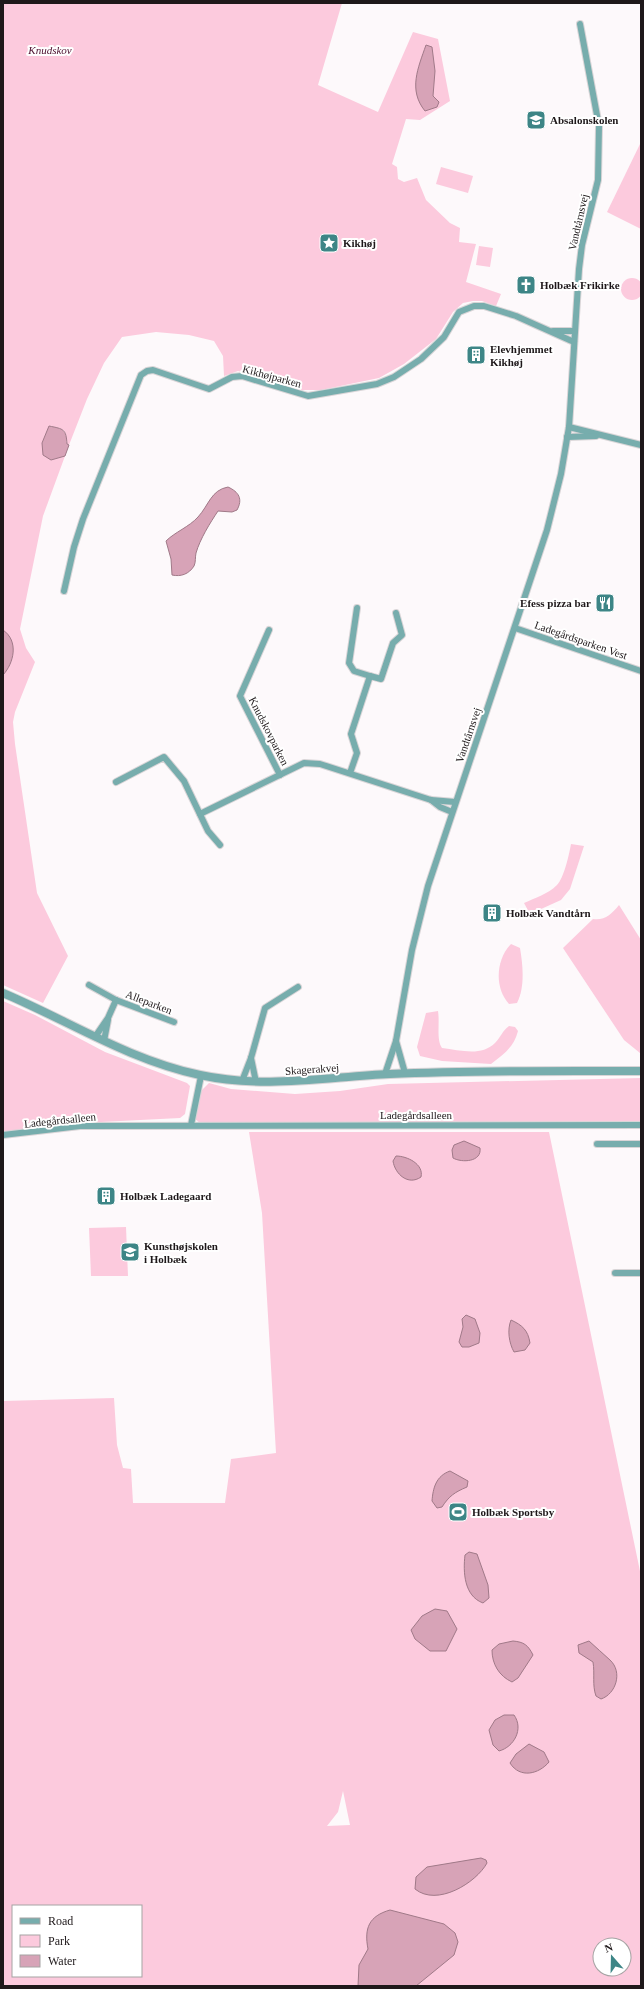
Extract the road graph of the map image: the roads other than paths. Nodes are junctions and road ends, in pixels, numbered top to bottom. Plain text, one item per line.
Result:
1 (580, 24) dead end
2 (552, 331) junction
3 (574, 331) junction
4 (574, 342) junction
5 (569, 427) junction
6 (602, 436) junction
7 (567, 437) junction
8 (641, 445) edge
9 (64, 591) dead end
10 (357, 608) dead end
11 (396, 613) dead end
12 (515, 628) junction
13 (269, 630) dead end
14 (641, 671) edge
15 (370, 676) junction
16 (350, 773) junction
17 (280, 775) junction
18 (116, 782) dead end
19 (431, 800) junction
20 (455, 802) junction
21 (452, 812) junction
22 (200, 814) junction
23 (220, 845) dead end
24 (89, 985) dead end
25 (298, 987) dead end
26 (3, 993) edge
27 (116, 1000) junction
28 (108, 1018) junction
29 (174, 1022) dead end
30 (94, 1037) junction
31 (104, 1041) junction
32 (396, 1041) junction
33 (252, 1058) junction
34 (641, 1071) edge
35 (405, 1073) junction
36 (385, 1074) junction
37 (201, 1076) junction
38 (242, 1081) junction
39 (256, 1082) junction
40 (191, 1125) junction
41 (641, 1125) edge
42 (3, 1135) edge
43 (597, 1144) dead end
44 (641, 1144) edge
45 (615, 1273) dead end
46 (641, 1273) edge

1 - 3 street, Vandtårnsvej
2 - 3 street, Kikhøjparken
2 - 4 street, Kikhøjparken
2 - 9 street, Kikhøjparken
3 - 4 street, Vandtårnsvej
4 - 5 street, Vandtårnsvej
5 - 6 street
5 - 7 street, Vandtårnsvej
6 - 7 street
6 - 8 street
7 - 12 street, Vandtårnsvej
10 - 15 street
11 - 15 street
12 - 14 street, Ladegårdsparken Vest
12 - 20 street, Vandtårnsvej
13 - 17 street, Knudskovparken
15 - 16 street
16 - 17 street, Knudskovparken
16 - 19 street, Knudskovparken
17 - 22 street, Knudskovparken
18 - 22 street
19 - 20 street, Knudskovparken
19 - 21 street, Knudskovparken
20 - 21 street, Vandtårnsvej
21 - 32 street, Vandtårnsvej
22 - 23 street
24 - 27 street, Alleparken
25 - 33 street
26 - 30 street, Skagerakvej
27 - 28 street, Alleparken
27 - 29 street, Alleparken
28 - 30 street, Alleparken
28 - 31 street, Alleparken
30 - 31 street, Skagerakvej
31 - 37 street, Skagerakvej
32 - 35 street, Vandtårnsvej
32 - 36 street, Vandtårnsvej
33 - 38 street
33 - 39 street
34 - 35 street, Skagerakvej
35 - 36 street, Skagerakvej
36 - 39 street, Skagerakvej
37 - 38 street, Skagerakvej
37 - 40 street
38 - 39 street, Skagerakvej
40 - 41 street, Ladegårdsalleen
40 - 42 street, Ladegårdsalleen
43 - 44 street
45 - 46 street

